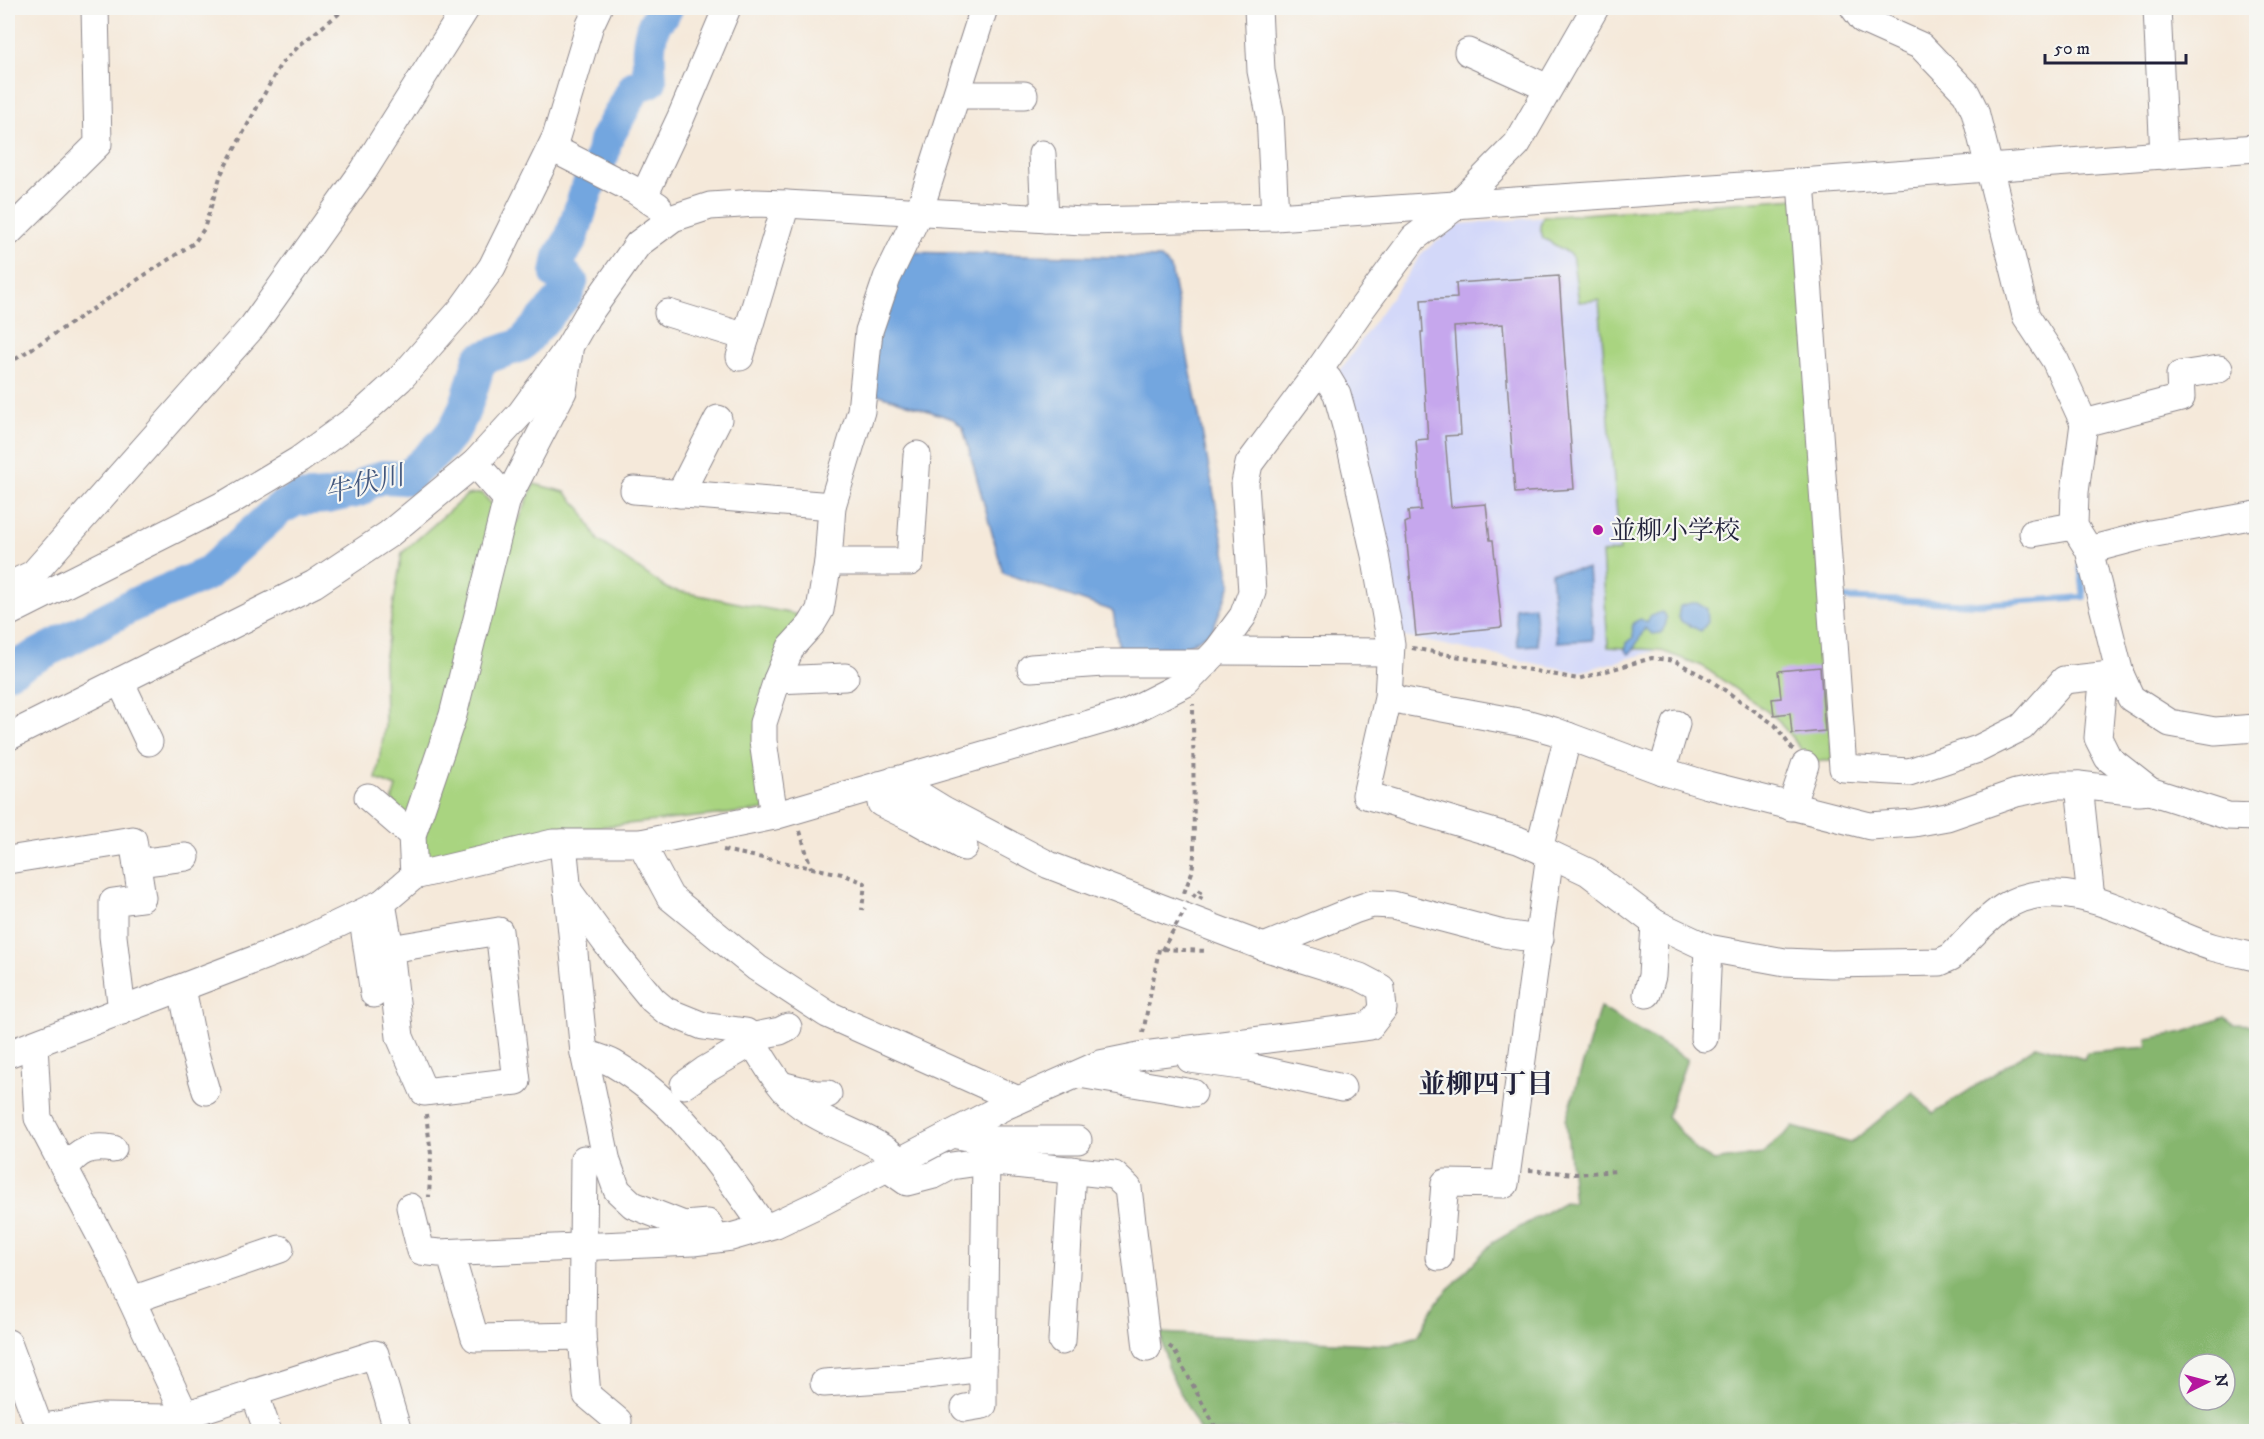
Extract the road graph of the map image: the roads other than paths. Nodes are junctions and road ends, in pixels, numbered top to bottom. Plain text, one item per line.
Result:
1 (95, 8) edge
2 (466, 8) edge
3 (598, 8) edge
4 (728, 8) edge
5 (984, 8) edge
6 (1258, 8) edge
7 (1595, 8) edge
8 (1854, 8) edge
9 (2157, 8) edge
10 (1468, 52) dead end
11 (1548, 88) junction
12 (1024, 95) dead end
13 (958, 96) junction
14 (2256, 148) edge
15 (555, 149) junction
16 (1042, 154) dead end
17 (2164, 156) junction
18 (1989, 167) junction
19 (1801, 182) junction
20 (639, 193) junction
21 (786, 204) junction
22 (1455, 207) junction
23 (919, 212) junction
24 (673, 218) junction
25 (1275, 218) junction
26 (1045, 219) junction
27 (8, 233) edge
28 (668, 313) dead end
29 (569, 347) junction
30 (2219, 369) dead end
31 (1319, 370) junction
32 (718, 419) dead end
33 (2084, 423) junction
34 (917, 455) dead end
35 (475, 463) junction
36 (634, 490) dead end
37 (680, 494) junction
38 (507, 499) junction
39 (832, 506) junction
40 (2256, 514) edge
41 (2074, 526) junction
42 (2033, 533) dead end
43 (2089, 550) junction
44 (828, 562) junction
45 (8, 586) edge
46 (8, 613) edge
47 (1391, 648) junction
48 (1211, 657) junction
49 (1031, 668) dead end
50 (2120, 674) junction
51 (845, 678) dead end
52 (777, 680) junction
53 (120, 681) junction
54 (1388, 698) junction
55 (1676, 724) dead end
56 (2256, 728) edge
57 (1568, 736) junction
58 (8, 737) edge
59 (149, 742) dead end
60 (1806, 765) road end
61 (1662, 771) junction
62 (887, 783) junction
63 (2079, 785) junction
64 (2150, 791) junction
65 (381, 799) dead end
66 (1791, 807) junction
67 (774, 816) junction
68 (2256, 817) edge
69 (412, 835) junction
70 (563, 843) junction
71 (641, 843) junction
72 (964, 847) dead end
73 (1544, 851) junction
74 (186, 857) dead end
75 (8, 860) edge
76 (136, 863) junction
77 (414, 876) junction
78 (567, 889) junction
79 (2091, 899) junction
80 (372, 908) junction
81 (1655, 923) junction
82 (1540, 939) junction
83 (1264, 947) junction
84 (1708, 948) junction
85 (390, 949) junction
86 (2256, 957) edge
87 (182, 988) junction
88 (374, 994) dead end
89 (1647, 994) dead end
90 (122, 1011) junction
91 (788, 1027) dead end
92 (1704, 1038) dead end
93 (751, 1039) junction
94 (34, 1045) junction
95 (1172, 1051) junction
96 (8, 1053) edge
97 (584, 1053) junction
98 (1078, 1074) junction
99 (684, 1085) dead end
100 (782, 1085) junction
101 (1342, 1088) dead end
102 (206, 1091) dead end
103 (1193, 1093) dead end
104 (828, 1094) dead end
105 (1018, 1100) junction
106 (951, 1134) junction
107 (1078, 1140) dead end
108 (113, 1149) dead end
109 (584, 1159) dead end
110 (986, 1161) junction
111 (893, 1165) junction
112 (65, 1168) junction
113 (1072, 1170) junction
114 (418, 1213) road end
115 (764, 1227) junction
116 (714, 1239) junction
117 (583, 1246) junction
118 (280, 1249) dead end
119 (445, 1253) junction
120 (1439, 1257) dead end
121 (132, 1300) junction
122 (582, 1336) junction
123 (1062, 1341) dead end
124 (8, 1343) edge
125 (1146, 1343) road end
126 (983, 1368) junction
127 (824, 1383) dead end
128 (254, 1392) junction
129 (965, 1408) dead end
130 (187, 1423) edge
131 (40, 1430) edge
132 (267, 1431) edge
133 (398, 1431) edge
134 (616, 1431) edge

1 - 27 street
2 - 45 street
3 - 15 street
4 - 20 street
5 - 13 street
6 - 25 street
7 - 11 street
8 - 18 street
9 - 17 street
10 - 11 street
11 - 22 street
12 - 13 street
13 - 23 street
14 - 17 street
15 - 20 street
15 - 46 street
16 - 26 street
17 - 18 street
18 - 19 street
18 - 33 street
19 - 22 street
19 - 50 street
20 - 24 street
21 - 23 street
21 - 24 street
21 - 28 street
22 - 25 street
22 - 31 street
23 - 26 street
23 - 39 street
24 - 29 street
25 - 26 street
29 - 35 street
29 - 38 street
30 - 33 street
31 - 47 street
31 - 48 street
32 - 37 street
33 - 41 street
34 - 44 street
35 - 38 street
35 - 53 street
36 - 37 street
37 - 39 street
38 - 69 street
39 - 44 street
40 - 43 street
41 - 42 street
41 - 43 street
43 - 50 street
44 - 52 street
47 - 48 street
47 - 54 street
48 - 49 street
48 - 62 street
50 - 56 street
50 - 64 street
51 - 52 street
52 - 67 street
53 - 58 street
53 - 59 street
54 - 57 street
54 - 73 street
55 - 61 street
57 - 61 street
57 - 73 street
60 - 66 street
61 - 66 street
62 - 67 street
62 - 72 street
62 - 83 street
63 - 64 street
63 - 66 street
63 - 79 street
64 - 68 street
65 - 69 street
67 - 71 street
69 - 77 street
70 - 71 street
70 - 77 street
70 - 78 street
71 - 105 street
73 - 81 street
73 - 82 street
74 - 76 street
75 - 76 street
76 - 90 street
77 - 80 street
78 - 93 street
78 - 97 street
79 - 84 street
79 - 86 street
80 - 85 street
80 - 87 street
80 - 88 street
81 - 84 street
81 - 89 street
82 - 83 street
82 - 120 street
83 - 95 street
84 - 92 street
85 - 85 street
87 - 90 street
87 - 102 street
90 - 94 street
91 - 93 street
93 - 99 street
93 - 100 street
94 - 96 street
94 - 112 street
95 - 98 street
95 - 101 street
97 - 115 street
97 - 116 street
98 - 103 street
98 - 105 street
100 - 104 street
100 - 111 street
105 - 106 street
106 - 107 street
106 - 111 street
108 - 112 street
109 - 117 street
110 - 111 street
110 - 113 street
110 - 126 street
111 - 115 street
112 - 121 street
113 - 123 street
113 - 125 street
114 - 119 street
115 - 116 street
116 - 117 street
117 - 119 street
117 - 122 street
118 - 121 street
119 - 122 street
121 - 130 street
122 - 134 street
124 - 131 street
126 - 127 street
126 - 129 street
128 - 130 street
128 - 132 street
128 - 133 street
130 - 131 street

